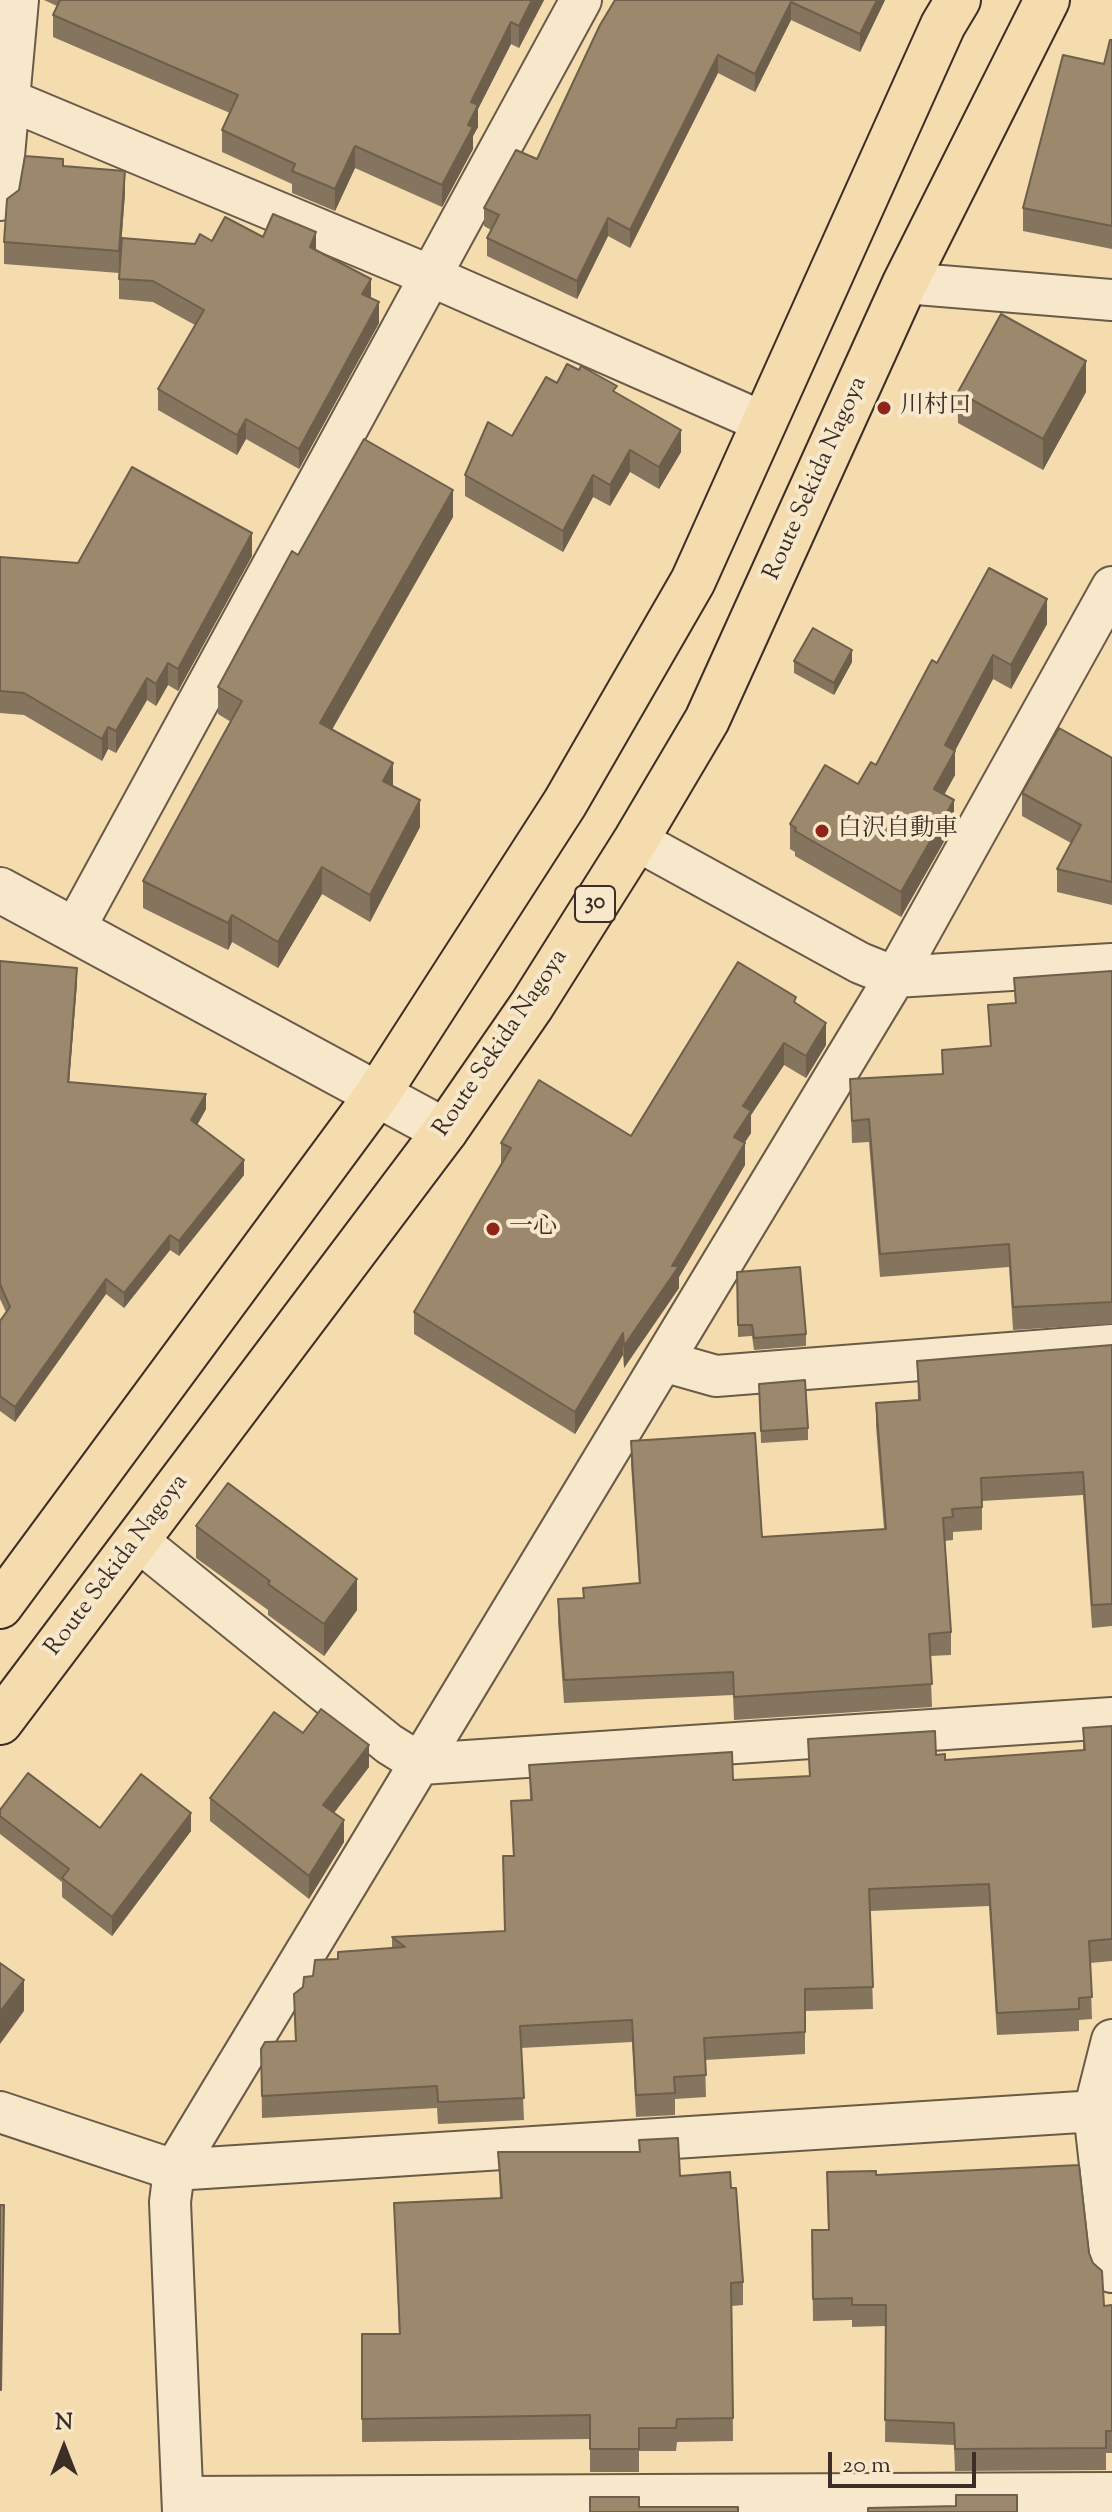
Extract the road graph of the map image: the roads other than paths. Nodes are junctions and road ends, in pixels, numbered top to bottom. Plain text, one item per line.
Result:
1 (18, 0) edge
2 (581, 0) edge
3 (958, 0) edge
4 (1047, 0) edge
5 (5, 97) edge
6 (0, 200) edge
7 (433, 277) junction
8 (905, 283) junction
9 (1112, 300) edge
10 (765, 423) junction
11 (1112, 587) edge
12 (636, 840) junction
13 (0, 890) edge
14 (75, 928) junction
15 (1112, 964) edge
16 (895, 977) junction
17 (377, 1095) junction
18 (445, 1131) junction
19 (1112, 1345) edge
20 (663, 1361) junction
21 (137, 1540) junction
22 (0, 1606) edge
23 (1112, 1718) edge
24 (0, 1722) edge
25 (421, 1764) junction
26 (1112, 2040) edge
27 (1103, 2111) edge
28 (0, 2112) edge
29 (174, 2170) junction
30 (1112, 2272) edge
31 (1112, 2493) edge
32 (183, 2505) edge

1 - 5 street
2 - 7 street
3 - 10 main road
4 - 8 main road, Route Sekida Nagoya / 30
5 - 6 street
5 - 7 street
7 - 10 street
7 - 14 street
8 - 9 street
8 - 12 main road, Route Sekida Nagoya / 30
10 - 17 main road
11 - 16 street
12 - 16 street
12 - 18 main road, Route Sekida Nagoya / 30
13 - 14 street
14 - 17 street
15 - 16 street
16 - 20 street
17 - 18 street
17 - 22 main road
18 - 21 main road, Route Sekida Nagoya / 30
19 - 20 street
20 - 25 street
21 - 24 main road, Route Sekida Nagoya / 30
21 - 25 street
23 - 25 street
25 - 29 street
26 - 27 street
27 - 29 street
27 - 30 street
28 - 29 street
29 - 32 street
31 - 32 street

